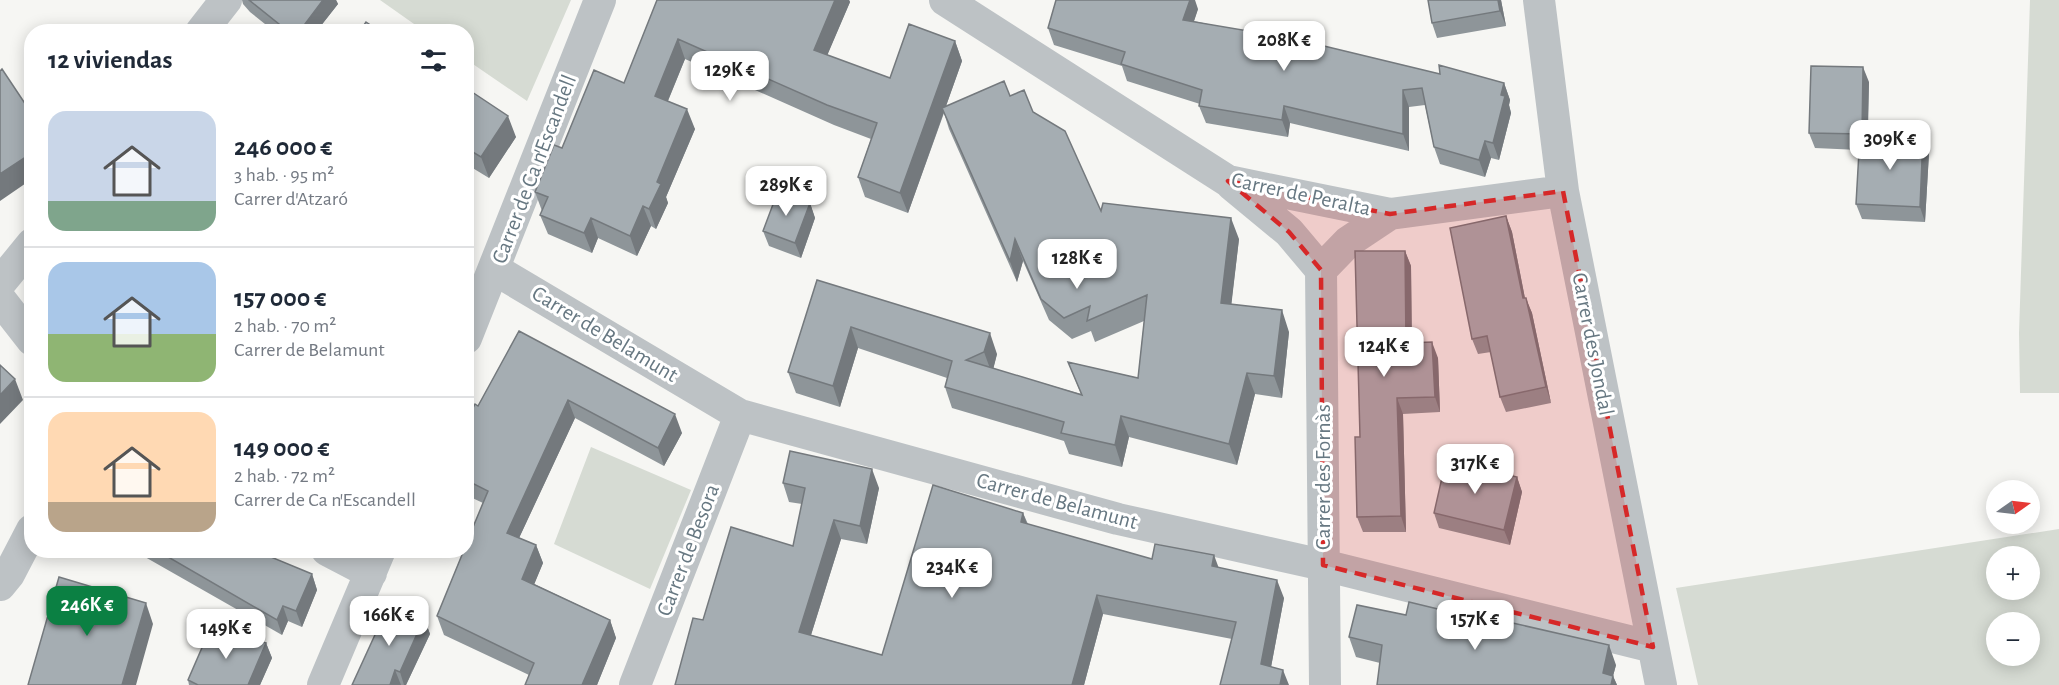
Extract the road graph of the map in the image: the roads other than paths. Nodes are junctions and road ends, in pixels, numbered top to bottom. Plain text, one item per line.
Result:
1 (226, 0) edge
2 (600, 0) edge
3 (945, 0) edge
4 (1539, 0) edge
5 (207, 24) edge
6 (1228, 181) junction
7 (1563, 190) junction
8 (1390, 213) junction
9 (24, 254) edge
10 (494, 269) junction
11 (1321, 270) junction
12 (0, 284) edge
13 (0, 298) edge
14 (474, 318) edge
15 (24, 330) edge
16 (740, 415) junction
17 (24, 545) edge
18 (359, 558) edge
19 (375, 562) edge
20 (1323, 565) junction
21 (0, 585) edge
22 (1653, 647) junction
23 (323, 685) edge
24 (635, 685) edge
25 (1325, 685) edge
26 (1661, 685) edge

1 - 5 street
2 - 10 street, Carrer de Ca n'Escandell
3 - 6 street, Carrer de Peralta
4 - 7 street, Carrer des Jondal
6 - 8 street, Carrer de Peralta
6 - 11 street
7 - 8 street, Carrer de Peralta
7 - 22 street, Carrer des Jondal
8 - 11 street
9 - 12 street
10 - 14 street, Carrer de Ca n'Escandell
10 - 16 street, Carrer de Belamunt
11 - 20 street, Carrer des Fornàs
13 - 15 street
16 - 20 street, Carrer de Belamunt
16 - 24 street, Carrer de Besora
17 - 21 street
18 - 19 street
19 - 23 street
20 - 22 street, Carrer de Belamunt
20 - 25 street, Carrer des Fornàs
22 - 26 street, Carrer des Jondal

